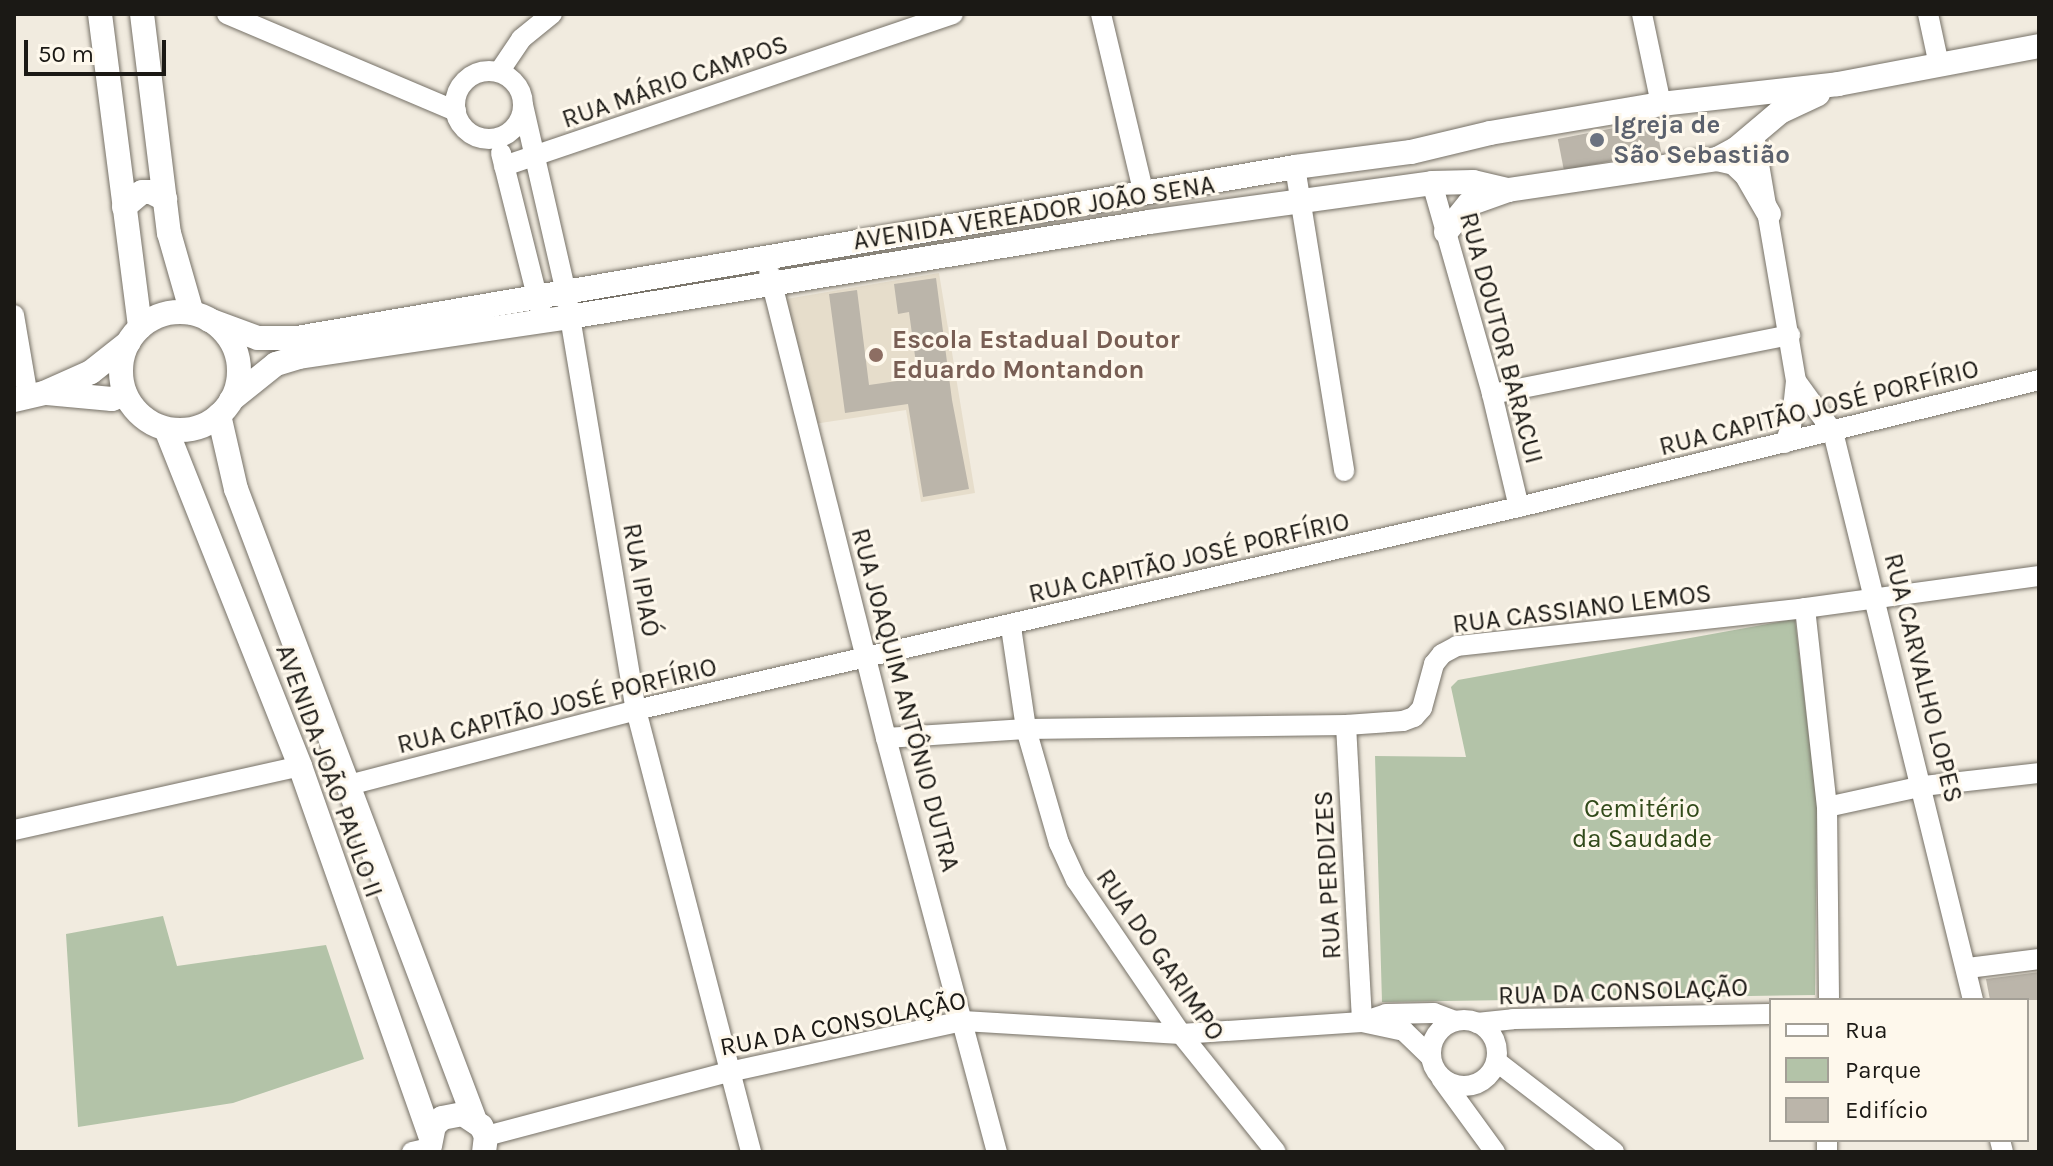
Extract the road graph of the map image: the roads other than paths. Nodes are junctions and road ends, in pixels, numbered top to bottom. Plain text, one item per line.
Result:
1 (100, 14) edge
2 (227, 14) edge
3 (552, 14) edge
4 (953, 14) edge
5 (1101, 14) edge
6 (1642, 14) edge
7 (1928, 14) edge
8 (148, 21) edge
9 (2039, 46) edge
10 (1939, 65) junction
11 (499, 72) junction
12 (1838, 84) junction
13 (1730, 96) junction
14 (1661, 104) junction
15 (523, 105) junction
16 (456, 111) junction
17 (1490, 133) junction
18 (1754, 135) junction
19 (497, 138) junction
20 (534, 159) junction
21 (1717, 159) junction
22 (504, 166) junction
23 (1295, 167) junction
24 (1473, 182) junction
25 (1432, 183) junction
26 (1508, 190) junction
27 (1144, 194) junction
28 (165, 199) junction
29 (1300, 201) junction
30 (124, 207) junction
31 (1769, 214) junction
32 (1446, 232) junction
33 (769, 272) junction
34 (568, 305) junction
35 (540, 308) junction
36 (14, 315) edge
37 (201, 317) junction
38 (134, 334) junction
39 (1790, 335) junction
40 (2039, 380) edge
41 (1796, 381) junction
42 (125, 394) junction
43 (1492, 394) junction
44 (29, 397) edge
45 (225, 408) junction
46 (166, 429) junction
47 (1833, 432) junction
48 (1785, 443) junction
49 (1344, 471) dead end
50 (1519, 507) junction
51 (251, 530) junction
52 (213, 542) junction
53 (2039, 576) edge
54 (1876, 597) junction
55 (1805, 608) junction
56 (1011, 627) junction
57 (866, 660) junction
58 (636, 710) junction
59 (1346, 725) junction
60 (1026, 729) junction
61 (886, 738) junction
62 (300, 766) junction
63 (2039, 773) edge
64 (349, 785) junction
65 (1923, 786) junction
66 (1827, 807) junction
67 (14, 830) edge
68 (2039, 959) edge
69 (1968, 968) junction
70 (1829, 998) edge
71 (1973, 998) edge
72 (1769, 1014) edge
73 (963, 1021) junction
74 (1455, 1021) junction
75 (1362, 1022) junction
76 (1477, 1023) junction
77 (1181, 1034) junction
78 (1431, 1057) junction
79 (1496, 1061) junction
80 (729, 1072) junction
81 (1440, 1077) junction
82 (1479, 1082) junction
83 (1538, 1095) junction
84 (1482, 1133) junction
85 (481, 1136) edge
86 (426, 1147) edge
87 (751, 1152) edge
88 (997, 1152) edge
89 (1276, 1152) edge
90 (1495, 1152) edge
91 (1614, 1152) edge

1 - 30 main road
2 - 16 street
3 - 11 street
4 - 20 street, RUA MÁRIO CAMPOS
5 - 27 street
6 - 14 street
7 - 10 street
8 - 28 main road
9 - 10 main road, AVENIDA VEREADOR JOÃO SENA
10 - 12 main road, AVENIDA VEREADOR JOÃO SENA
11 - 15 street, RUA IPIAÓ
11 - 16 street
12 - 13 main road, AVENIDA VEREADOR JOÃO SENA
12 - 18 main road, AVENIDA VEREADOR JOÃO SENA
13 - 14 main road, AVENIDA VEREADOR JOÃO SENA
13 - 18 main road
14 - 17 main road, AVENIDA VEREADOR JOÃO SENA
15 - 19 street
15 - 20 street, RUA IPIAÓ
16 - 19 street
17 - 23 main road, AVENIDA VEREADOR JOÃO SENA
17 - 24 main road
18 - 21 main road, AVENIDA VEREADOR JOÃO SENA
18 - 31 street, RUA CARVALHO LOPES
19 - 22 street
20 - 22 street, RUA MÁRIO CAMPOS
20 - 34 street, RUA IPIAÓ
21 - 26 main road, AVENIDA VEREADOR JOÃO SENA
21 - 31 main road
22 - 35 street
23 - 27 main road, AVENIDA VEREADOR JOÃO SENA
23 - 29 street
24 - 25 main road, AVENIDA VEREADOR JOÃO SENA
24 - 26 main road, AVENIDA VEREADOR JOÃO SENA
25 - 29 main road, AVENIDA VEREADOR JOÃO SENA
25 - 32 street, RUA DOUTOR BARACUI
26 - 32 main road
27 - 33 main road, AVENIDA VEREADOR JOÃO SENA
28 - 30 main road
28 - 37 main road
29 - 33 main road, AVENIDA VEREADOR JOÃO SENA
29 - 49 street
30 - 38 main road
31 - 39 street, RUA CARVALHO LOPES
32 - 43 street, RUA DOUTOR BARACUI
33 - 34 main road, AVENIDA VEREADOR JOÃO SENA
33 - 57 street, RUA JOAQUIM ANTÔNIO DUTRA
34 - 35 main road, AVENIDA VEREADOR JOÃO SENA
34 - 58 street, RUA IPIAÓ
35 - 37 main road, AVENIDA VEREADOR JOÃO SENA
35 - 45 main road, AVENIDA VEREADOR JOÃO SENA
36 - 44 street
37 - 38 main road
37 - 45 main road
38 - 42 main road
38 - 44 main road
39 - 41 street, RUA CARVALHO LOPES
39 - 43 street
40 - 47 street, RUA CAPITÃO JOSÉ PORFÍRIO
41 - 47 street, RUA CARVALHO LOPES
41 - 48 street, RUA CARVALHO LOPES
42 - 44 main road
42 - 46 main road
43 - 50 street, RUA DOUTOR BARACUI
45 - 46 main road
45 - 51 main road, AVENIDA JOÃO PAULO II
46 - 52 main road, AVENIDA JOÃO PAULO II
47 - 48 street, RUA CAPITÃO JOSÉ PORFÍRIO
47 - 54 street, RUA CARVALHO LOPES
48 - 50 street, RUA CAPITÃO JOSÉ PORFÍRIO
50 - 56 street, RUA CAPITÃO JOSÉ PORFÍRIO
51 - 52 main road
51 - 64 main road, AVENIDA JOÃO PAULO II
52 - 62 main road, AVENIDA JOÃO PAULO II
53 - 54 street, RUA CASSIANO LEMOS
54 - 55 street, RUA CASSIANO LEMOS
54 - 65 street, RUA CARVALHO LOPES
55 - 59 street, RUA CASSIANO LEMOS
55 - 66 street
56 - 57 street, RUA CAPITÃO JOSÉ PORFÍRIO
56 - 60 street, RUA DO GARIMPO
57 - 58 street, RUA CAPITÃO JOSÉ PORFÍRIO
57 - 61 street, RUA JOAQUIM ANTÔNIO DUTRA
58 - 64 street, RUA CAPITÃO JOSÉ PORFÍRIO
58 - 80 street, RUA IPIAÓ
59 - 60 street, RUA CASSIANO LEMOS
59 - 75 street, RUA PERDIZES
60 - 61 street, RUA CASSIANO LEMOS
60 - 77 street, RUA DO GARIMPO
61 - 73 street, RUA JOAQUIM ANTÔNIO DUTRA
62 - 67 street
62 - 86 main road, AVENIDA JOÃO PAULO II
63 - 65 street
64 - 85 main road, AVENIDA JOÃO PAULO II
65 - 66 street
65 - 69 street, RUA CARVALHO LOPES
66 - 70 street
68 - 69 street
69 - 71 street, RUA CARVALHO LOPES
72 - 76 street, RUA DA CONSOLAÇÃO
73 - 77 street, RUA DA CONSOLAÇÃO
73 - 80 street, RUA DA CONSOLAÇÃO
73 - 88 street, RUA JOAQUIM ANTÔNIO DUTRA
74 - 75 street, RUA DA CONSOLAÇÃO
74 - 76 street
74 - 78 street
75 - 77 street, RUA DA CONSOLAÇÃO
75 - 78 street, RUA DA CONSOLAÇÃO
76 - 79 street
77 - 89 street, RUA DO GARIMPO
78 - 81 street
79 - 82 street
79 - 83 street
80 - 85 street, RUA DA CONSOLAÇÃO
80 - 87 street, RUA IPIAÓ
81 - 82 street
81 - 84 street
82 - 83 street
82 - 84 street
83 - 91 street
84 - 90 street
85 - 86 main road

